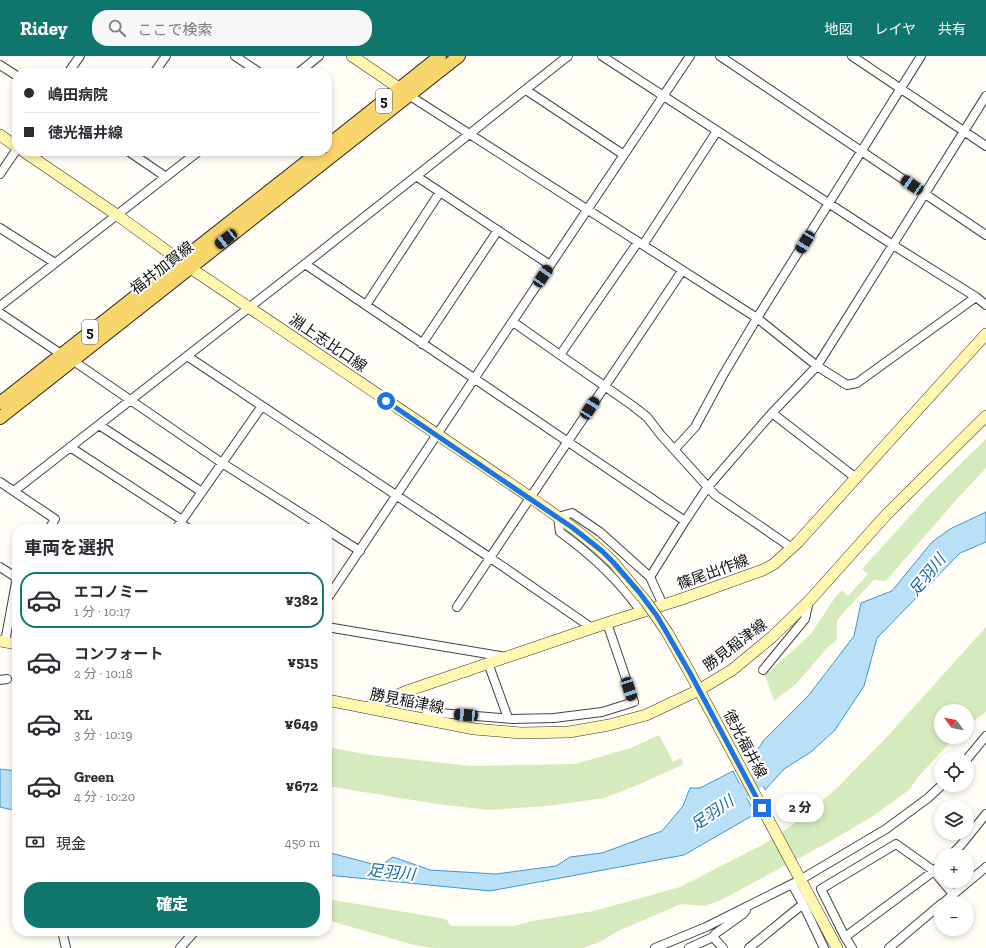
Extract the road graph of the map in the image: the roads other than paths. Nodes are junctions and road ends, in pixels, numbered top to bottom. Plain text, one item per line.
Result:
1 (80, 56) edge
2 (166, 56) edge
3 (235, 56) edge
4 (319, 56) edge
5 (352, 56) edge
6 (440, 56) edge
7 (459, 56) edge
8 (568, 56) edge
9 (602, 56) edge
10 (690, 56) edge
11 (720, 56) edge
12 (852, 56) edge
13 (921, 56) edge
14 (0, 65) edge
15 (72, 68) edge
16 (158, 68) edge
17 (253, 68) edge
18 (304, 68) edge
19 (12, 73) edge
20 (901, 89) junction
21 (526, 90) junction
22 (404, 92) junction
23 (663, 96) junction
24 (986, 96) edge
25 (717, 131) junction
26 (964, 131) junction
27 (469, 134) junction
28 (0, 135) edge
29 (332, 142) edge
30 (12, 144) edge
31 (986, 146) edge
32 (332, 149) edge
33 (862, 151) junction
34 (624, 155) junction
35 (12, 156) edge
36 (30, 156) edge
37 (136, 156) edge
38 (192, 156) edge
39 (314, 156) edge
40 (323, 156) edge
41 (0, 174) edge
42 (166, 176) junction
43 (416, 176) junction
44 (440, 192) junction
45 (925, 194) junction
46 (829, 204) junction
47 (588, 210) junction
48 (117, 216) junction
49 (0, 228) edge
50 (498, 230) junction
51 (986, 235) edge
52 (640, 243) junction
53 (893, 245) junction
54 (55, 263) junction
55 (185, 264) junction
56 (305, 264) junction
57 (550, 265) junction
58 (682, 271) junction
59 (976, 297) junction
60 (366, 305) junction
61 (986, 305) edge
62 (0, 306) edge
63 (248, 307) junction
64 (0, 313) edge
65 (757, 318) junction
66 (513, 322) junction
67 (986, 334) edge
68 (422, 344) junction
69 (61, 354) junction
70 (560, 355) junction
71 (187, 356) junction
72 (72, 360) junction
73 (817, 366) junction
74 (474, 379) junction
75 (604, 386) junction
76 (130, 401) junction
77 (0, 403) edge
78 (262, 406) junction
79 (772, 413) junction
80 (986, 416) edge
81 (0, 418) edge
82 (99, 425) junction
83 (437, 435) junction
84 (567, 442) junction
85 (70, 447) junction
86 (675, 450) junction
87 (222, 463) junction
88 (856, 478) junction
89 (0, 482) edge
90 (707, 488) junction
91 (14, 491) junction
92 (202, 492) junction
93 (396, 496) junction
94 (530, 498) junction
95 (558, 517) junction
96 (685, 521) junction
97 (52, 524) edge
98 (179, 524) edge
99 (318, 524) edge
100 (332, 533) edge
101 (792, 548) junction
102 (360, 551) junction
103 (489, 557) junction
104 (613, 562) joint
105 (0, 567) edge
106 (12, 575) edge
107 (650, 577) junction
108 (332, 592) edge
109 (12, 599) edge
110 (809, 601) junction
111 (663, 605) junction
112 (457, 607) dead end
113 (642, 613) junction
114 (607, 623) junction
115 (332, 627) edge
116 (592, 628) junction
117 (2, 641) edge
118 (12, 643) edge
119 (507, 657) junction
120 (488, 663) junction
121 (763, 670) dead end
122 (701, 694) junction
123 (332, 701) edge
124 (366, 708) junction
125 (508, 718) junction
126 (425, 720) junction
127 (986, 736) edge
128 (973, 752) edge
129 (934, 792) edge
130 (986, 814) edge
131 (958, 848) edge
132 (986, 867) edge
133 (934, 871) joint
134 (799, 882) junction
135 (948, 888) edge
136 (953, 894) joint
137 (803, 904) junction
138 (749, 906) junction
139 (934, 911) edge
140 (63, 936) edge
141 (191, 936) edge
142 (713, 937) junction
143 (845, 937) junction
144 (66, 948) edge
145 (180, 948) edge
146 (655, 948) edge
147 (689, 948) edge
148 (723, 948) edge
149 (749, 948) edge
150 (824, 948) edge
151 (837, 948) edge
152 (852, 948) edge
153 (889, 948) edge

1 - 15 street
2 - 16 street
3 - 17 street
4 - 18 street
5 - 22 main road
6 - 22 main road, 福井加賀線 / 5
7 - 22 main road, 福井加賀線 / 5
8 - 21 street
9 - 23 street
10 - 23 street
11 - 33 street
12 - 20 street
13 - 20 street
14 - 19 street
20 - 26 street
20 - 33 street
21 - 27 street
21 - 34 street
22 - 27 street
22 - 29 main road, 福井加賀線 / 5
22 - 32 main road, 福井加賀線 / 5
23 - 25 street
23 - 34 street
24 - 26 street
25 - 46 street
25 - 52 street
26 - 31 street
26 - 45 street
27 - 43 street
27 - 47 street
28 - 30 main road
33 - 45 street
33 - 46 street
34 - 47 street
35 - 41 street
36 - 48 main road, 淵上志比口線
37 - 42 street
38 - 42 street
39 - 55 main road, 福井加賀線 / 5
40 - 55 main road, 福井加賀線 / 5
42 - 48 street
43 - 44 street
43 - 56 street
44 - 50 street
44 - 60 street
45 - 51 street
45 - 53 street
46 - 53 street
46 - 65 street
47 - 52 street
47 - 57 street
48 - 54 street
48 - 55 main road, 淵上志比口線
49 - 54 street
50 - 57 street
50 - 68 street
52 - 58 street
52 - 70 street
53 - 59 street
53 - 73 street
54 - 62 street
55 - 63 main road, 淵上志比口線
55 - 69 main road, 福井加賀線 / 5
55 - 72 main road, 福井加賀線 / 5
56 - 60 street
56 - 63 street
57 - 66 street
58 - 65 street
58 - 75 street
59 - 61 street
59 - 73 street
60 - 68 street
63 - 71 street
63 - 83 main road, 淵上志比口線
64 - 69 street
65 - 73 street
65 - 86 street
66 - 70 street
66 - 74 street
67 - 88 main road, 篠尾出作線
68 - 74 street
69 - 77 main road, 福井加賀線 / 5
70 - 75 street
71 - 76 street
71 - 78 street
72 - 76 street
72 - 81 main road, 福井加賀線 / 5
73 - 79 street
74 - 83 street
74 - 84 street
75 - 84 street
75 - 86 street
76 - 82 street
76 - 87 street
78 - 87 street
78 - 93 street
79 - 88 street
79 - 90 street
80 - 110 main road, 勝見稲津線
82 - 85 street
82 - 92 street
83 - 93 street
83 - 94 main road, 淵上志比口線
84 - 94 street
84 - 96 street
85 - 91 street
85 - 98 street
86 - 90 street
87 - 92 street
87 - 99 street
88 - 101 main road, 篠尾出作線
89 - 91 street
90 - 96 street
90 - 101 street
91 - 97 street
92 - 98 street
93 - 102 street
93 - 103 street
94 - 95 main road, 淵上志比口線
94 - 103 street
95 - 104 main road, 淵上志比口線
95 - 107 street
95 - 113 street
96 - 107 street
100 - 102 street
101 - 111 main road, 篠尾出作線
102 - 108 street
103 - 112 street
103 - 116 street
104 - 122 main road, 徳光福井線, bridge
105 - 106 street
107 - 111 street
109 - 117 street
110 - 121 street
110 - 122 main road, 勝見稲津線
111 - 113 main road, 篠尾出作線
113 - 114 main road, 篠尾出作線
114 - 116 main road, 篠尾出作線
114 - 125 street
115 - 119 street
116 - 119 main road, 篠尾出作線
117 - 118 main road
119 - 120 main road, 篠尾出作線
120 - 124 main road, 篠尾出作線
120 - 125 street
122 - 126 main road, 勝見稲津線
122 - 134 main road, 徳光福井線
123 - 124 main road, 勝見稲津線
124 - 126 main road, 勝見稲津線
125 - 126 street
127 - 128 street
129 - 134 street
130 - 131 street
132 - 136 street
133 - 143 street
133 - 143 street
134 - 137 street
134 - 138 street
134 - 151 main road, 徳光福井線
135 - 136 street
137 - 149 street
137 - 150 street
138 - 142 street
138 - 146 street
139 - 153 street
140 - 144 street
141 - 145 street
142 - 147 street
142 - 148 street
143 - 152 street

